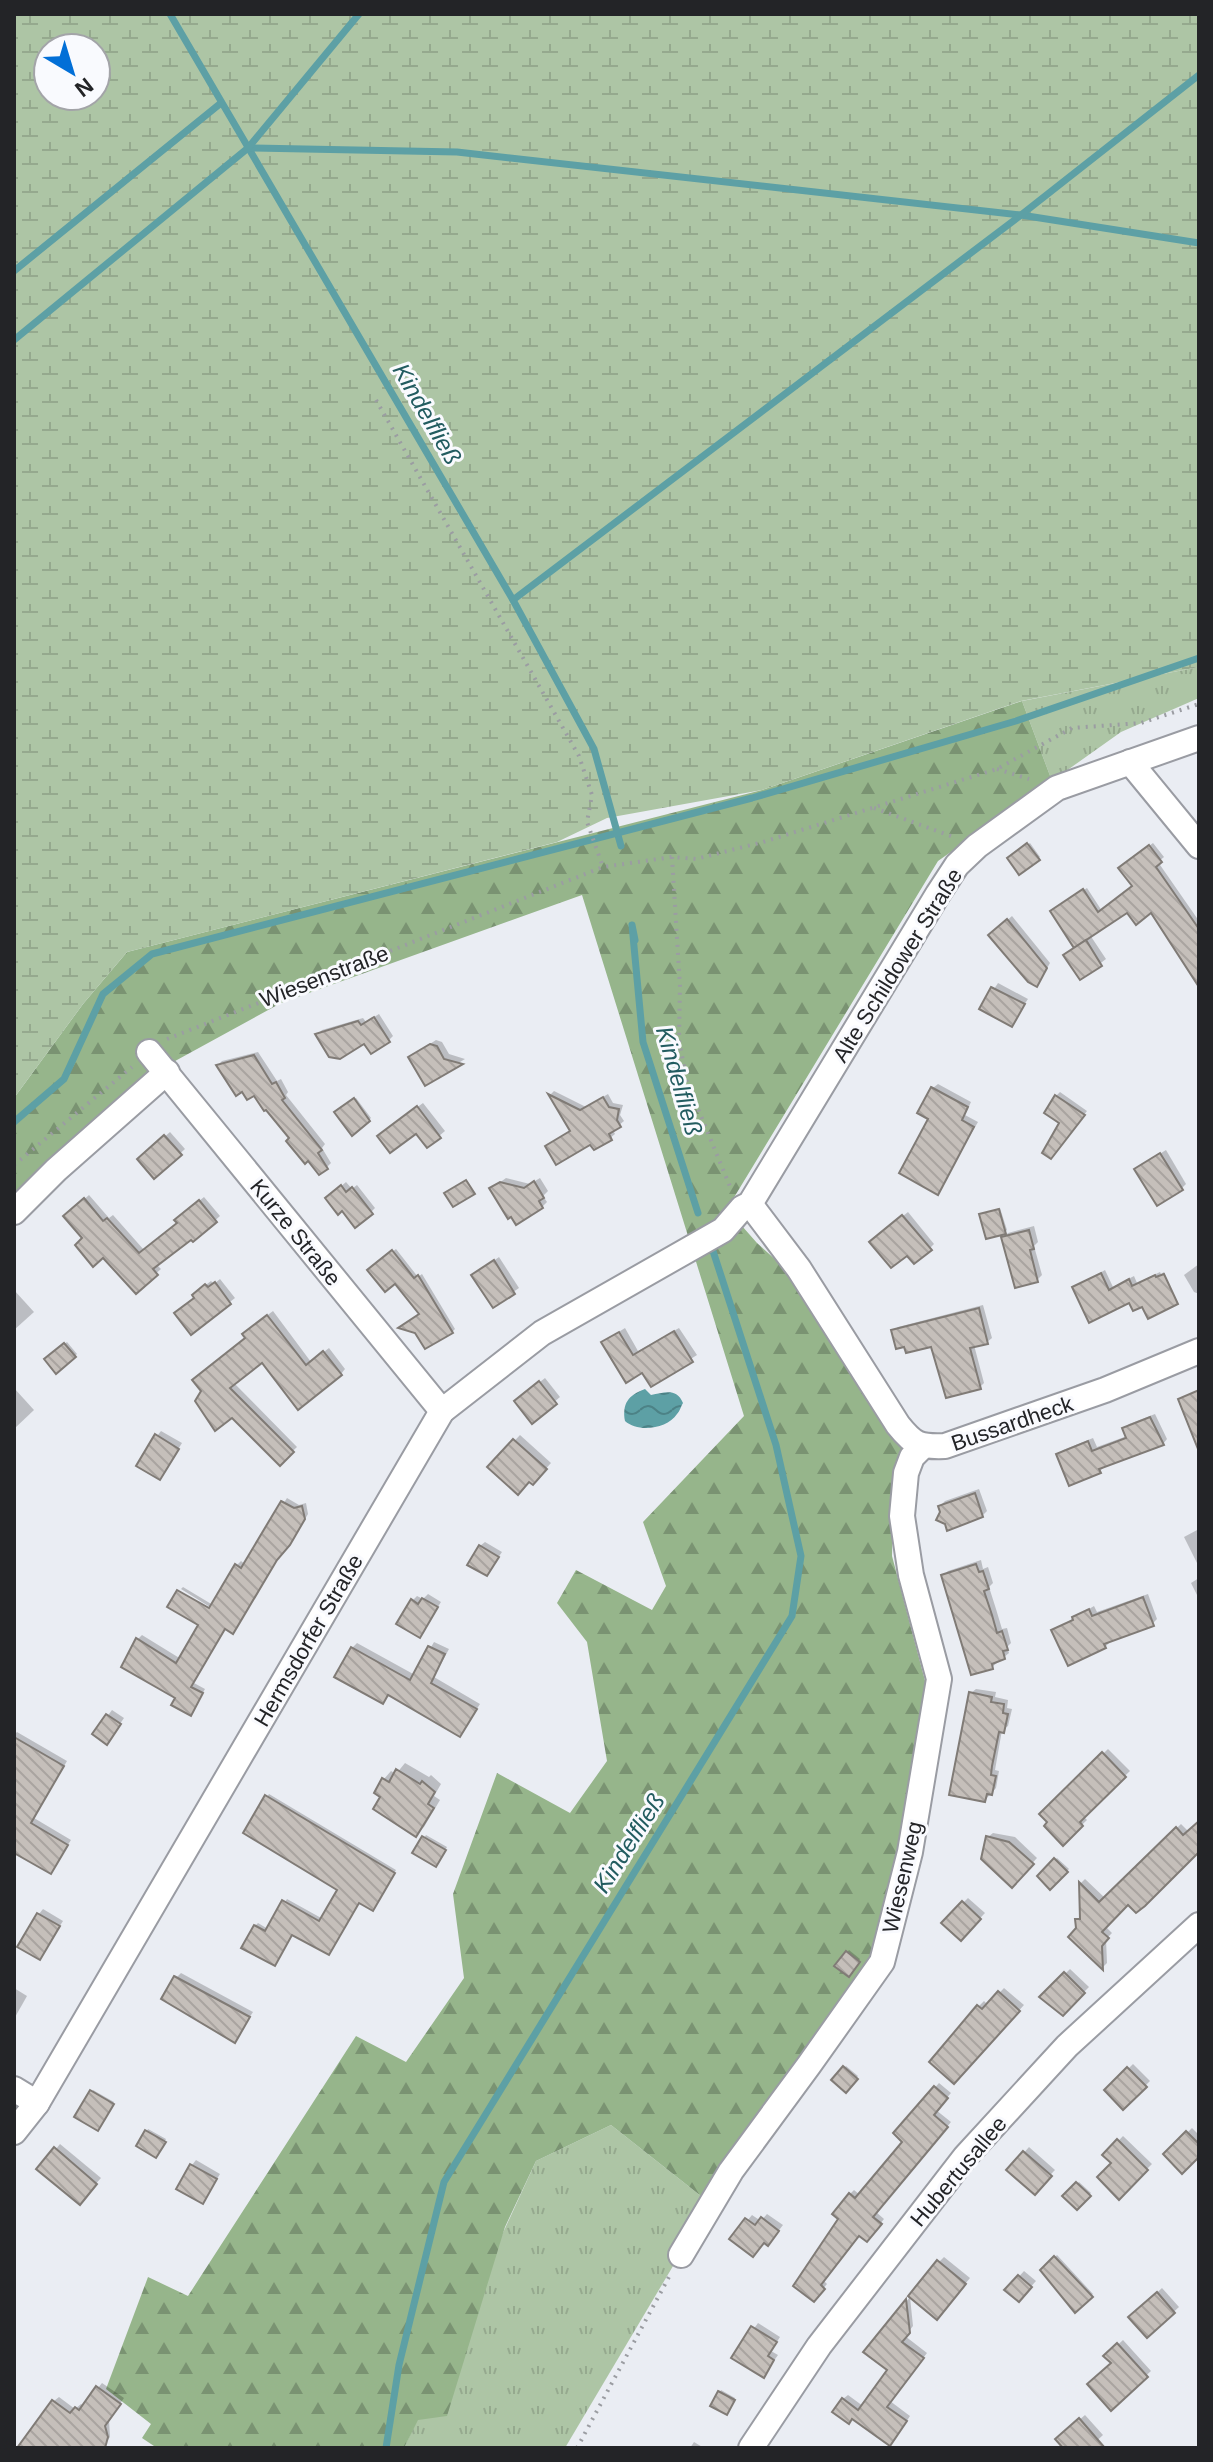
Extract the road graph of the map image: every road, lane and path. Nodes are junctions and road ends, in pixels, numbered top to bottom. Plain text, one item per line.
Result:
1 (376, 400) dead end
2 (1199, 704) edge
3 (1199, 738) edge
4 (1130, 762) junction
5 (997, 769) junction
6 (1057, 788) junction
7 (871, 807) junction
8 (977, 846) junction
9 (1199, 846) edge
10 (672, 857) junction
11 (603, 867) junction
12 (149, 1052) junction
13 (167, 1072) junction
14 (14, 1165) edge
15 (746, 1206) junction
16 (14, 1212) edge
17 (694, 1246) joint
18 (1199, 1351) edge
19 (442, 1411) junction
20 (922, 1447) junction
21 (1199, 1925) edge
22 (14, 2089) edge
23 (37, 2103) junction
24 (14, 2132) edge
25 (681, 2255) joint
26 (577, 2448) edge
27 (751, 2448) edge

1 - 11 path
2 - 5 path, Wiesenstraße
3 - 4 street, Alte Schildower Straße
4 - 6 street, Alte Schildower Straße
4 - 9 street
5 - 6 path
5 - 7 path, Wiesenstraße
6 - 8 street, Alte Schildower Straße
7 - 8 path
7 - 10 path, Wiesenstraße
8 - 15 street, Alte Schildower Straße
10 - 11 path, Wiesenstraße
10 - 15 path
11 - 12 path, Wiesenstraße
12 - 13 street, Kurze Straße
12 - 14 path, Wiesenstraße
13 - 16 street
13 - 19 street, Kurze Straße
15 - 17 street, Alte Schildower Straße
15 - 20 street, Bussardheck
17 - 19 street, Hermsdorfer Straße
18 - 20 street, Bussardheck
19 - 23 street, Hermsdorfer Straße
20 - 25 street, Wiesenweg
21 - 27 street, Hubertusallee
22 - 23 street
23 - 24 street, Hermsdorfer Straße
25 - 26 path

